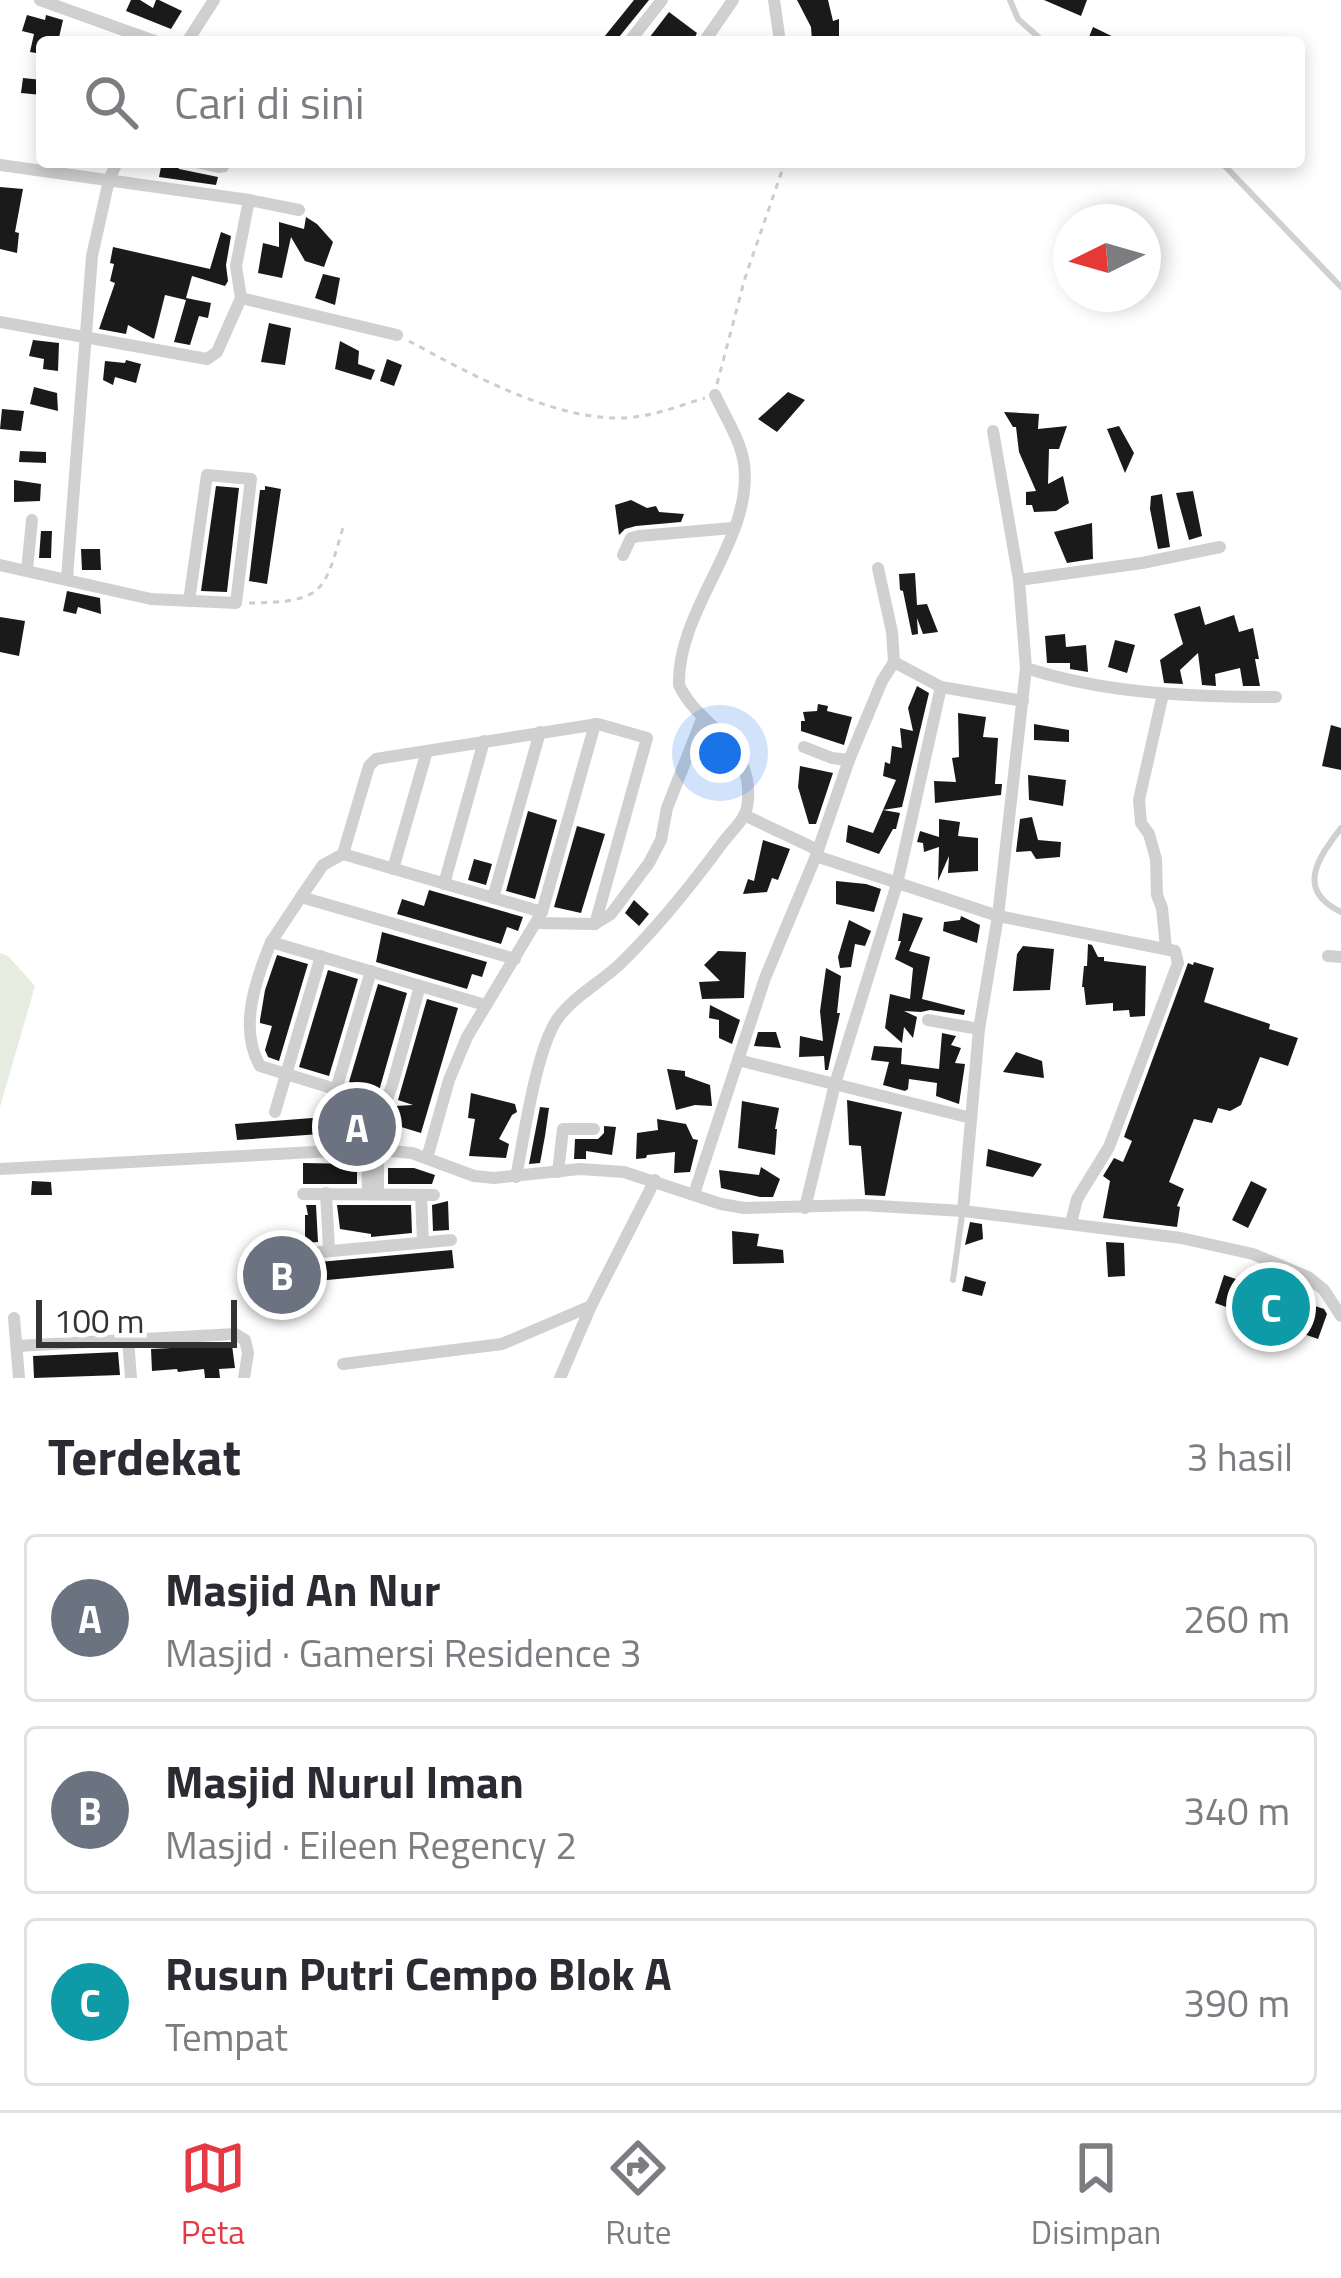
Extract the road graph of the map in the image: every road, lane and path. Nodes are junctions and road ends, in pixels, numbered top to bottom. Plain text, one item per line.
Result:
1 (40, 0) edge
2 (214, 0) edge
3 (662, 0) edge
4 (733, 0) edge
5 (774, 0) edge
6 (1010, 0) edge
7 (140, 36) edge
8 (192, 36) edge
9 (634, 36) edge
10 (708, 36) edge
11 (779, 36) edge
12 (1037, 36) edge
13 (0, 165) edge
14 (114, 168) edge
15 (783, 168) edge
16 (1227, 168) edge
17 (109, 180) junction
18 (249, 200) junction
19 (298, 210) dead end
20 (1341, 287) edge
21 (241, 298) junction
22 (0, 322) edge
23 (397, 335) joint
24 (86, 338) junction
25 (715, 395) junction
26 (992, 431) dead end
27 (32, 520) dead end
28 (344, 524) dead end
29 (733, 528) junction
30 (1220, 547) dead end
31 (622, 555) dead end
32 (0, 565) edge
33 (878, 568) dead end
34 (27, 570) junction
35 (67, 578) junction
36 (1019, 580) junction
37 (189, 601) junction
38 (236, 603) junction
39 (894, 662) junction
40 (1026, 668) junction
41 (941, 687) junction
42 (1163, 694) junction
43 (1276, 697) dead end
44 (1023, 701) junction
45 (702, 719) junction
46 (596, 724) junction
47 (540, 732) junction
48 (484, 741) junction
49 (804, 747) dead end
50 (427, 751) junction
51 (849, 760) junction
52 (745, 814) junction
53 (1341, 828) edge
54 (817, 853) junction
55 (343, 854) junction
56 (393, 868) junction
57 (444, 884) junction
58 (897, 884) junction
59 (301, 897) junction
60 (493, 898) junction
61 (1341, 912) edge
62 (998, 916) junction
63 (540, 918) junction
64 (595, 924) junction
65 (271, 942) junction
66 (1166, 948) junction
67 (321, 956) junction
68 (515, 959) junction
69 (371, 971) junction
70 (420, 986) junction
71 (485, 1005) junction
72 (928, 1020) dead end
73 (979, 1029) junction
74 (738, 1060) junction
75 (286, 1076) junction
76 (835, 1084) junction
77 (336, 1090) junction
78 (384, 1104) junction
79 (275, 1112) dead end
80 (971, 1118) junction
81 (594, 1129) dead end
82 (373, 1149) junction
83 (427, 1158) junction
84 (0, 1169) edge
85 (558, 1172) junction
86 (516, 1177) junction
87 (655, 1180) junction
88 (326, 1192) junction
89 (303, 1194) dead end
90 (373, 1194) junction
91 (694, 1194) junction
92 (805, 1208) junction
93 (963, 1211) junction
94 (1071, 1223) junction
95 (451, 1240) dead end
96 (422, 1242) junction
97 (329, 1250) junction
98 (299, 1254) dead end
99 (953, 1280) dead end
100 (1335, 1296) edge
101 (591, 1306) junction
102 (1341, 1316) edge
103 (14, 1318) dead end
104 (128, 1339) junction
105 (16, 1346) junction
106 (343, 1364) dead end
107 (19, 1378) edge
108 (130, 1378) edge
109 (244, 1378) edge
110 (560, 1378) edge

1 - 7 street
2 - 8 street
3 - 9 street
4 - 10 street
5 - 11 street
6 - 12 lane
13 - 17 street
14 - 17 street
15 - 25 path
16 - 20 lane
17 - 18 street
17 - 24 street
18 - 19 street
18 - 21 street
21 - 23 street
21 - 24 street
22 - 24 street
23 - 25 path
24 - 35 street
25 - 29 street
26 - 36 street
27 - 34 street
28 - 38 path
29 - 31 street
29 - 45 street
30 - 36 street
32 - 34 street
33 - 39 street
34 - 35 street
35 - 37 street
36 - 40 street
37 - 38 street
37 - 38 street
39 - 41 street
39 - 51 street
40 - 42 street
40 - 44 street
41 - 44 street
41 - 58 street
42 - 43 street
42 - 66 street
44 - 62 street
45 - 52 street
45 - 64 street
46 - 47 street
46 - 63 street
46 - 64 street
47 - 48 street
47 - 60 street
48 - 50 street
48 - 57 street
49 - 51 street
50 - 55 street
50 - 56 street
51 - 54 street
52 - 54 street
52 - 86 street
53 - 61 lane
54 - 58 street
54 - 74 street
55 - 56 street
55 - 59 street
56 - 57 street
57 - 60 street
58 - 62 street
58 - 76 street
59 - 65 street
59 - 68 street
60 - 63 street
62 - 66 street
62 - 73 street
63 - 64 street
63 - 68 street
65 - 67 street
65 - 75 street
66 - 94 street
67 - 69 street
67 - 75 street
68 - 71 street
69 - 70 street
69 - 77 street
70 - 71 street
70 - 78 street
71 - 83 street
72 - 73 street
73 - 80 street
74 - 76 street
74 - 91 street
75 - 77 street
75 - 79 street
76 - 80 street
76 - 92 street
77 - 78 street
78 - 82 street
80 - 93 street
81 - 85 street
82 - 83 street
82 - 84 street
82 - 90 street
83 - 86 street
85 - 86 street
85 - 87 street
87 - 91 street
87 - 101 street
88 - 89 street
88 - 90 street
88 - 97 street
90 - 96 street
91 - 92 street
92 - 93 street
93 - 94 street
93 - 99 lane
94 - 100 street
95 - 96 street
96 - 97 street
97 - 98 street
100 - 102 street
101 - 106 street
101 - 110 street
103 - 105 street
104 - 105 street
104 - 108 street
104 - 109 street
105 - 107 street

